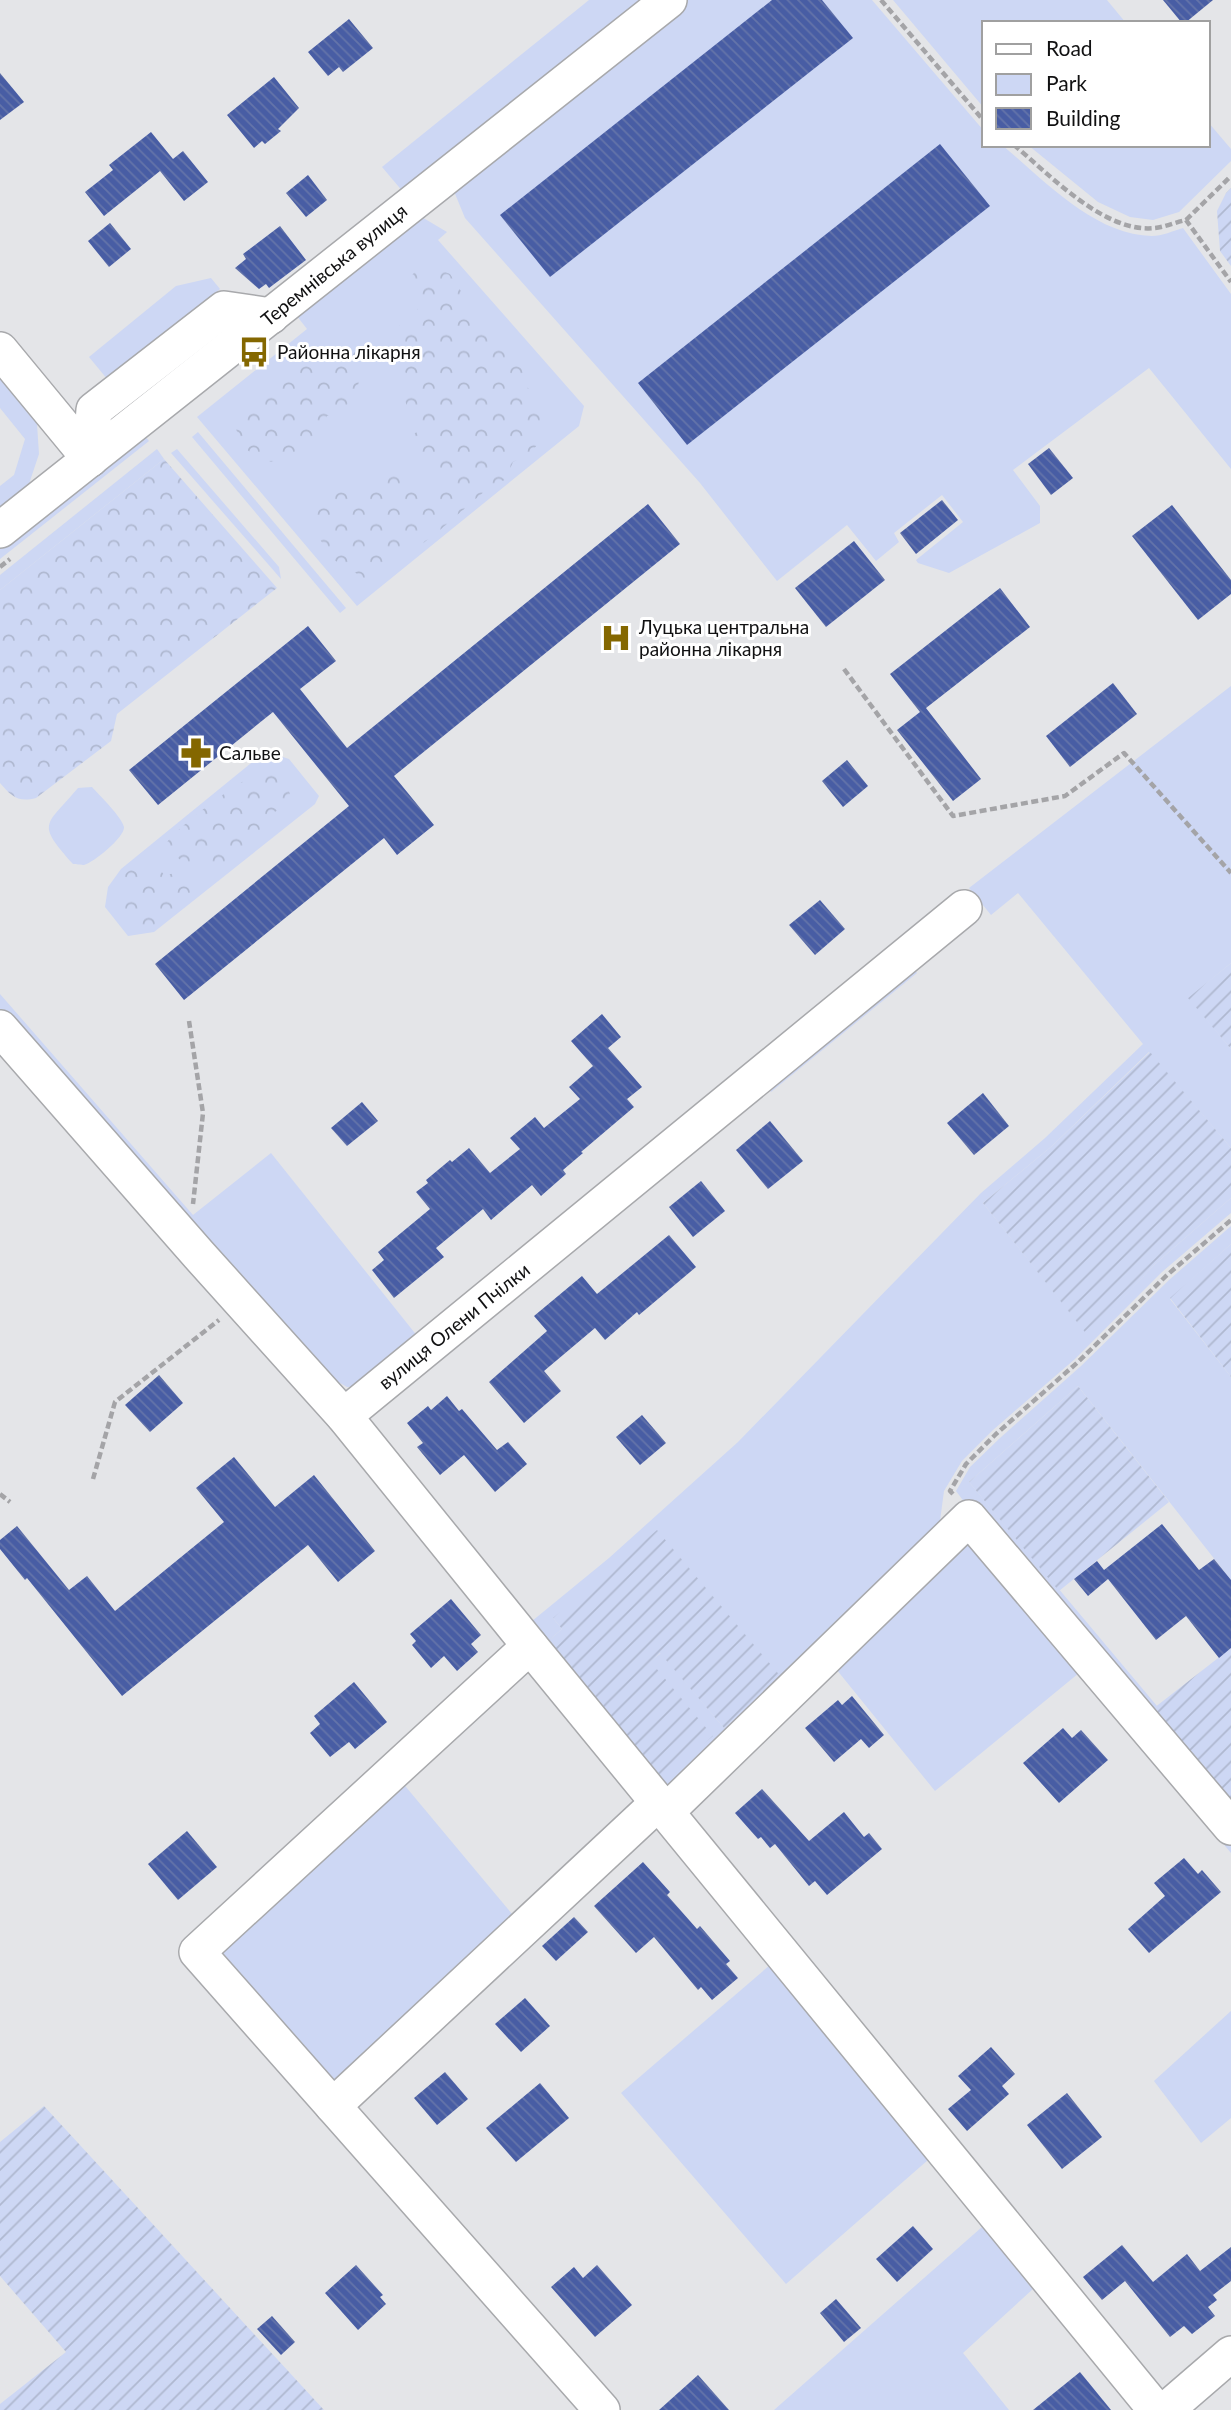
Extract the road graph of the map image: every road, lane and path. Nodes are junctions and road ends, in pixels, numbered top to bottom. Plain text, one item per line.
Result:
1 (669, 0) edge
2 (881, 0) edge
3 (982, 119) edge
4 (1016, 147) edge
5 (1231, 176) edge
6 (1186, 220) junction
7 (1231, 282) edge
8 (0, 350) edge
9 (90, 458) junction
10 (0, 530) edge
11 (844, 669) dead end
12 (1231, 873) edge
13 (964, 908) dead end
14 (189, 1021) dead end
15 (0, 1028) edge
16 (1231, 1220) edge
17 (199, 1255) junction
18 (242, 1302) junction
19 (344, 1416) junction
20 (93, 1479) dead end
21 (0, 1494) edge
22 (10, 1502) dead end
23 (969, 1518) junction
24 (530, 1646) junction
25 (663, 1807) junction
26 (1231, 1827) edge
27 (333, 2106) junction
28 (1231, 2354) edge
29 (602, 2410) edge
30 (1156, 2410) edge
31 (1166, 2410) edge

1 - 9 street, Теремнівська вулиця
2 - 3 path
4 - 6 path
5 - 6 path
6 - 7 path
8 - 9 street
9 - 10 street, Теремнівська вулиця
11 - 12 path
13 - 19 street, вулиця Олени Пчілки
14 - 17 path
15 - 17 street
16 - 23 path
17 - 18 street
18 - 19 street
18 - 20 path
19 - 24 street
21 - 22 path
23 - 25 street
23 - 26 street
24 - 25 street
24 - 27 street
25 - 27 street
25 - 30 street
27 - 29 street
28 - 31 street

